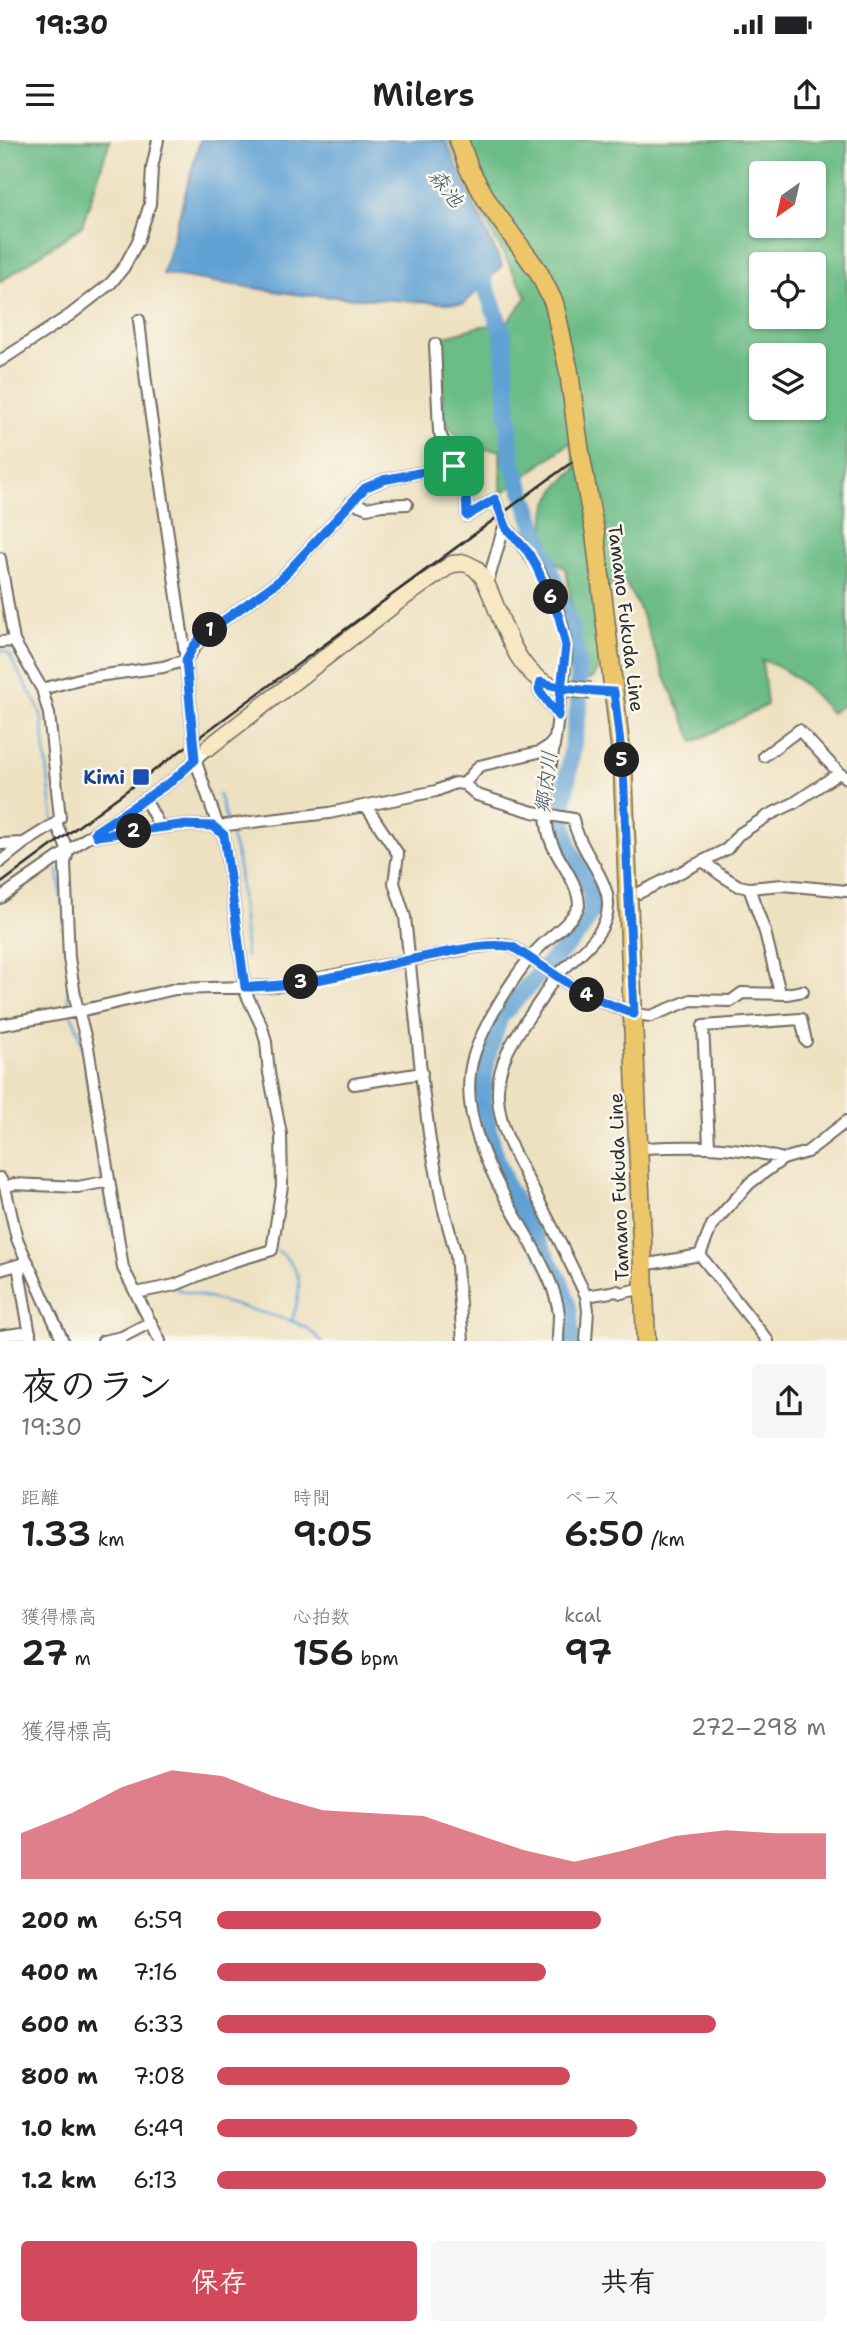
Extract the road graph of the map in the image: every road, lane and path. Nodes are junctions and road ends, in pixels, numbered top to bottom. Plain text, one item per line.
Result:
1 (158, 140) edge
2 (459, 140) edge
3 (139, 320) dead end
4 (435, 344) dead end
5 (0, 361) edge
6 (454, 466) junction
7 (351, 502) junction
8 (407, 504) dead end
9 (507, 529) junction
10 (0, 558) edge
11 (487, 584) junction
12 (14, 641) junction
13 (0, 642) edge
14 (186, 660) junction
15 (548, 685) junction
16 (42, 690) junction
17 (614, 692) junction
18 (558, 716) junction
19 (555, 739) junction
20 (209, 747) joint
21 (539, 752) junction
22 (552, 757) junction
23 (764, 757) dead end
24 (195, 760) junction
25 (843, 776) edge
26 (464, 784) junction
27 (145, 799) junction
28 (366, 806) junction
29 (548, 815) junction
30 (56, 823) junction
31 (215, 826) junction
32 (160, 827) junction
33 (95, 832) junction
34 (24, 843) junction
35 (0, 844) edge
36 (68, 851) junction
37 (703, 861) junction
38 (0, 862) edge
39 (749, 888) junction
40 (847, 891) edge
41 (639, 893) dead end
42 (0, 898) edge
43 (533, 959) junction
44 (409, 960) junction
45 (556, 974) junction
46 (244, 987) junction
47 (803, 991) dead end
48 (780, 993) junction
49 (73, 1011) junction
50 (634, 1014) junction
51 (0, 1025) edge
52 (806, 1041) dead end
53 (422, 1073) junction
54 (354, 1084) dead end
55 (847, 1121) edge
56 (709, 1145) junction
57 (639, 1148) junction
58 (783, 1159) junction
59 (104, 1182) junction
60 (2, 1183) edge
61 (700, 1255) junction
62 (28, 1262) junction
63 (643, 1265) junction
64 (0, 1270) edge
65 (644, 1288) junction
66 (136, 1293) junction
67 (586, 1296) junction
68 (151, 1322) junction
69 (0, 1336) edge
70 (31, 1337) edge
71 (63, 1341) edge
72 (103, 1341) edge
73 (160, 1341) edge
74 (463, 1341) edge
75 (558, 1341) edge
76 (586, 1341) edge
77 (646, 1341) edge
78 (768, 1341) edge

1 - 5 street
2 - 17 main road, Tamano Fukuda Line
3 - 14 street
4 - 6 street
6 - 7 street
6 - 9 street
7 - 8 street
7 - 14 street
9 - 11 street
9 - 18 street
10 - 12 street
11 - 15 street
11 - 20 street
12 - 13 street
12 - 16 street
14 - 16 street
14 - 24 street
15 - 17 street, bridge
15 - 18 street
16 - 30 street
17 - 50 main road, Tamano Fukuda Line
18 - 19 street
19 - 21 street
19 - 22 street
20 - 24 street
21 - 22 street
21 - 26 street
22 - 29 street
23 - 25 street
24 - 27 street
24 - 31 street
25 - 37 street
26 - 28 street
26 - 29 street
27 - 32 street
27 - 33 street
28 - 31 street
28 - 44 street
29 - 43 street
29 - 45 street
30 - 34 street
30 - 36 street
31 - 32 street
31 - 46 street
32 - 33 street
33 - 36 street
34 - 35 street
34 - 38 street
36 - 42 street
36 - 49 street
37 - 39 street
37 - 41 street
39 - 40 street
39 - 48 street
43 - 44 street
43 - 45 street
43 - 75 street
44 - 46 street
44 - 53 street
45 - 50 street
45 - 67 street
46 - 49 street
46 - 66 street
47 - 48 street
48 - 50 street
49 - 51 street
49 - 59 street
50 - 57 main road, Tamano Fukuda Line
52 - 56 street
53 - 54 street
53 - 74 street
55 - 58 street
56 - 57 street
56 - 58 street
57 - 63 main road, Tamano Fukuda Line
58 - 61 street
59 - 60 street
59 - 66 street
60 - 62 street
61 - 63 street
61 - 78 street
62 - 64 street
62 - 70 street
62 - 71 street
63 - 65 main road, Tamano Fukuda Line
65 - 67 street
65 - 77 main road, Tamano Fukuda Line
66 - 68 street
67 - 76 street
68 - 72 street
68 - 73 street
69 - 70 street

